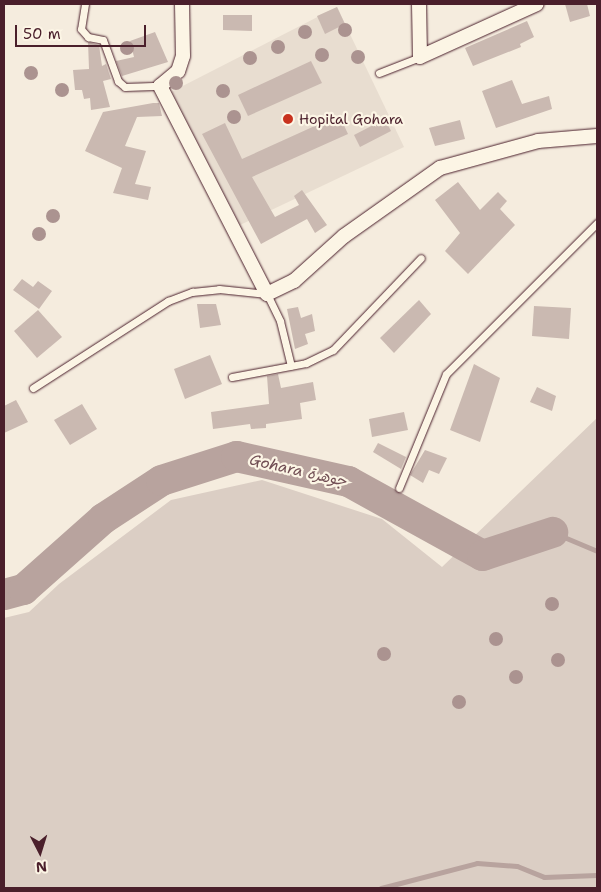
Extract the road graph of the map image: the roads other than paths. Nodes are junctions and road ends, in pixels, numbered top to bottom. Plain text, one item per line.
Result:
1 (85, 4) edge
2 (182, 4) edge
3 (419, 4) edge
4 (537, 4) edge
5 (420, 57) junction
6 (379, 74) dead end
7 (160, 86) junction
8 (597, 136) edge
9 (597, 224) edge
10 (421, 258) dead end
11 (267, 294) junction
12 (291, 366) junction
13 (232, 377) dead end
14 (33, 388) dead end
15 (399, 488) dead end

1 - 7 lane
2 - 7 street
3 - 5 street
4 - 5 street
5 - 6 lane
7 - 11 street
8 - 11 street
9 - 15 lane
10 - 12 lane
11 - 12 lane
11 - 14 lane
12 - 13 lane

